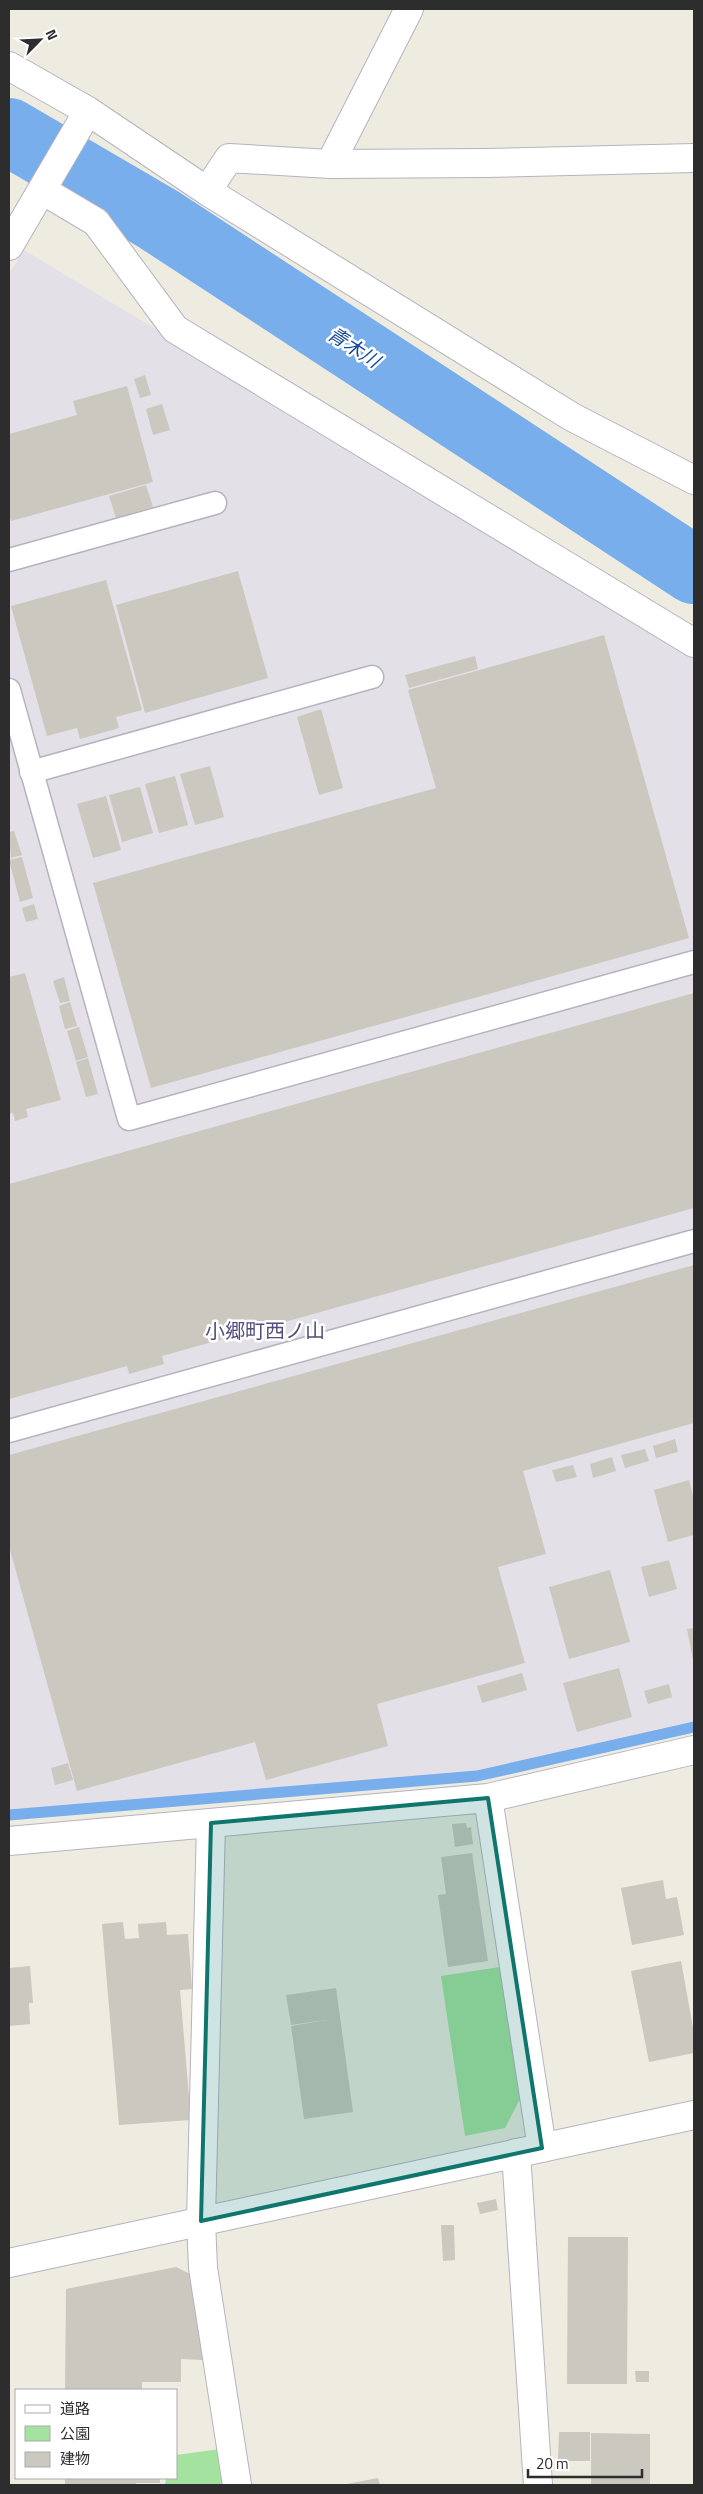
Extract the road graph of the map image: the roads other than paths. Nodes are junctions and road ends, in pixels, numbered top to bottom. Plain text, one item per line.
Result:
1 (409, 9) edge
2 (9, 66) edge
3 (82, 123) junction
4 (694, 158) edge
5 (330, 164) junction
6 (45, 185) junction
7 (207, 191) junction
8 (9, 246) edge
9 (694, 480) edge
10 (214, 503) dead end
11 (9, 560) edge
12 (694, 643) edge
13 (372, 677) dead end
14 (9, 690) edge
15 (32, 772) junction
16 (694, 962) edge
17 (694, 1241) edge
18 (9, 1431) edge
19 (694, 1750) edge
20 (488, 1798) junction
21 (211, 1823) junction
22 (9, 1841) edge
23 (694, 2115) edge
24 (542, 2148) junction
25 (516, 2153) junction
26 (201, 2221) junction
27 (9, 2262) edge
28 (237, 2485) edge
29 (538, 2485) edge

1 - 5 street
2 - 3 street
3 - 6 street
3 - 7 street
4 - 5 street
5 - 7 street
6 - 8 street
6 - 12 street
7 - 9 street
10 - 11 lane
13 - 15 lane
14 - 15 lane
15 - 16 lane
17 - 18 lane
19 - 20 street
20 - 21 street
20 - 24 street
21 - 22 street
21 - 26 street
23 - 24 street
24 - 25 street
25 - 26 street
25 - 29 street
26 - 27 street
26 - 28 street

